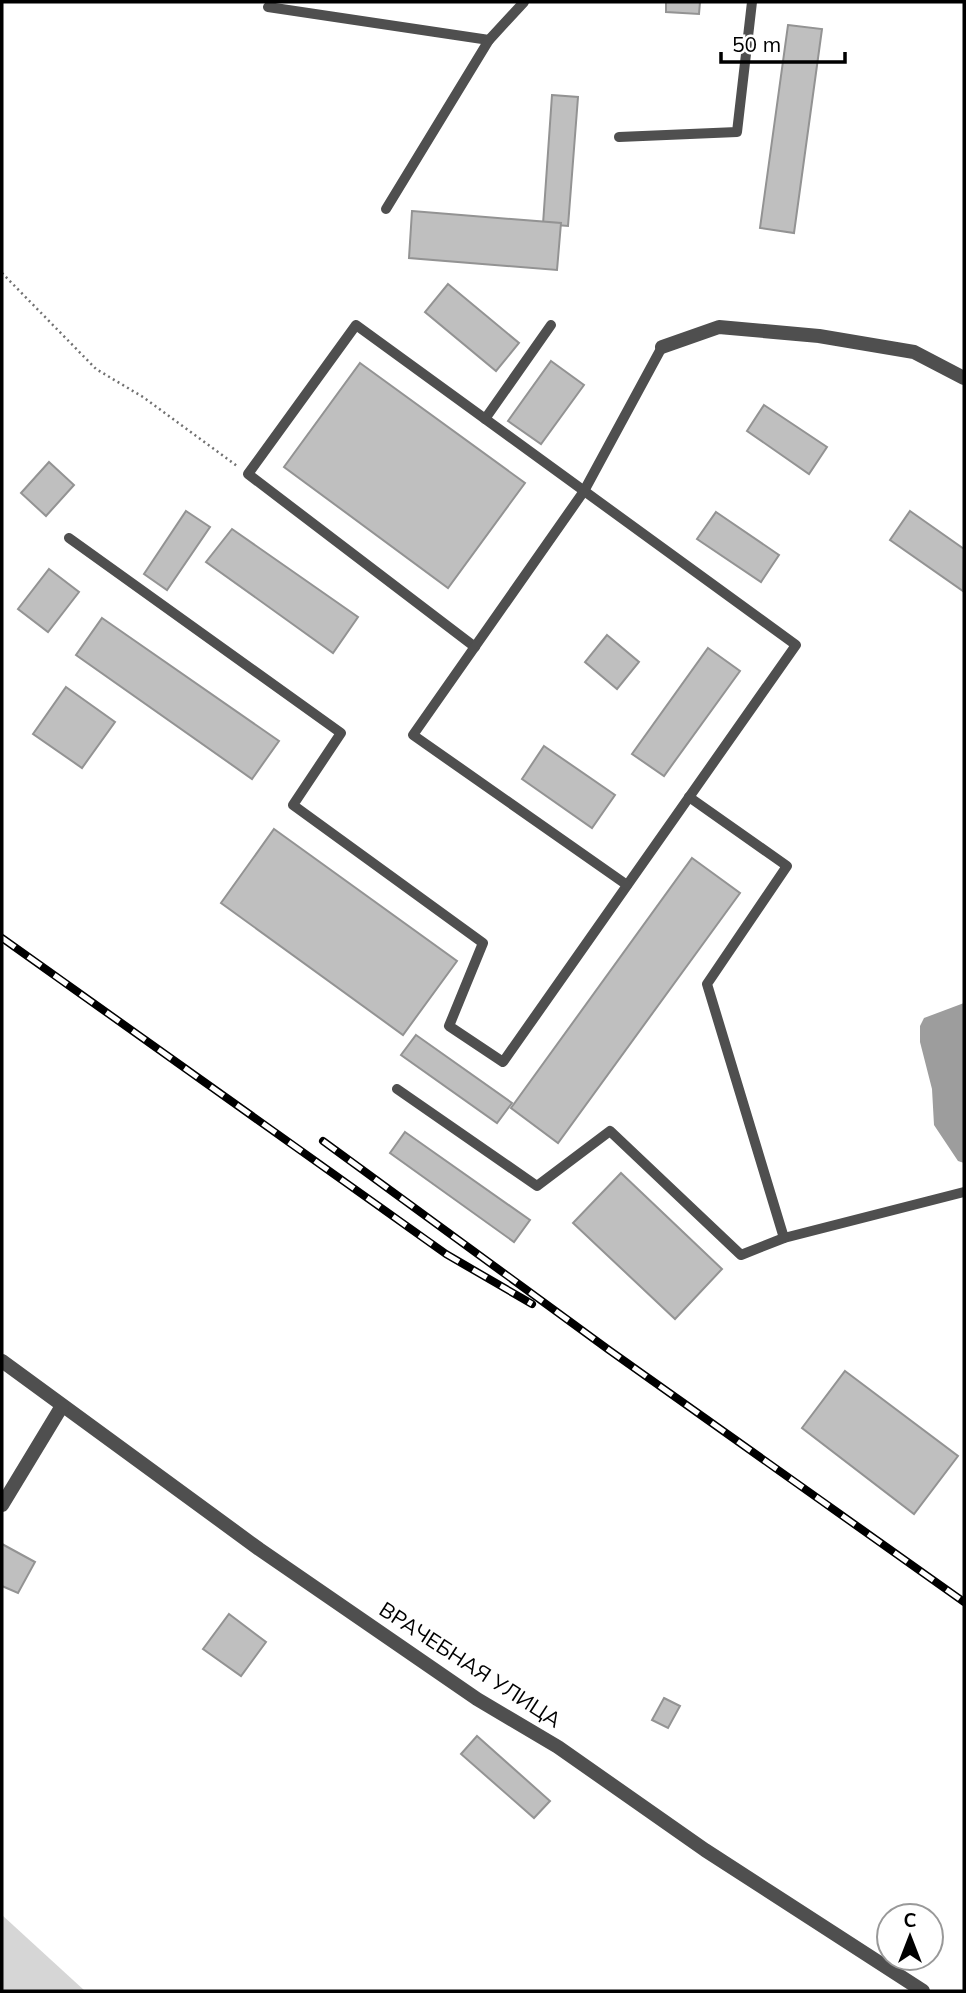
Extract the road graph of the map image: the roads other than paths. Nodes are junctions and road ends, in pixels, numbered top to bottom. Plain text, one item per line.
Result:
1 (524, 2) edge
2 (752, 2) edge
3 (268, 7) dead end
4 (489, 40) junction
5 (619, 137) dead end
6 (386, 209) dead end
7 (551, 325) dead end
8 (662, 347) joint
9 (964, 378) edge
10 (485, 419) junction
11 (584, 491) junction
12 (69, 538) dead end
13 (475, 647) junction
14 (689, 797) junction
15 (627, 885) junction
16 (397, 1089) dead end
17 (964, 1192) edge
18 (784, 1238) junction
19 (2, 1361) edge
20 (62, 1406) junction
21 (2, 1502) edge
22 (923, 1991) edge

1 - 4 lane
2 - 5 lane
3 - 4 lane
4 - 6 lane
7 - 10 lane
8 - 9 street
8 - 11 lane
10 - 11 lane
10 - 13 lane
11 - 13 lane
11 - 14 lane
12 - 15 lane
13 - 15 lane
14 - 15 lane
14 - 18 lane
16 - 18 lane
17 - 18 lane
19 - 20 street, ВРАЧЕБНАЯ УЛИЦА
20 - 21 street
20 - 22 street, ВРАЧЕБНАЯ УЛИЦА

